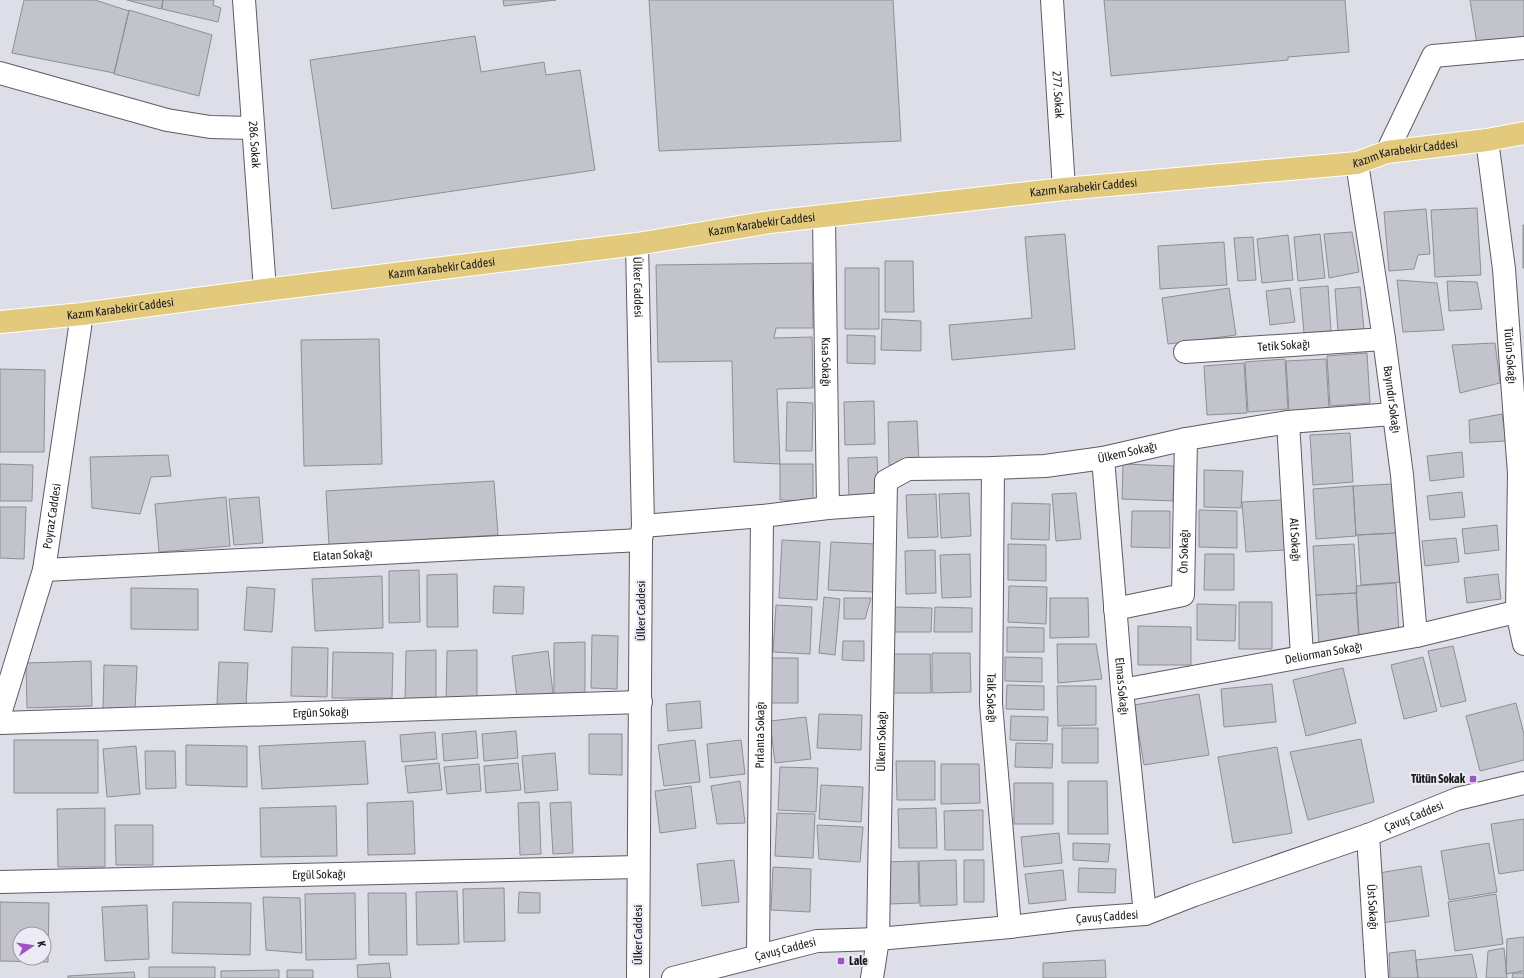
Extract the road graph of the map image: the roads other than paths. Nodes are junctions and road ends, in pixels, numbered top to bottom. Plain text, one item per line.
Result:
1 (244, 0) edge
2 (1052, 0) edge
3 (1524, 48) edge
4 (0, 73) edge
5 (253, 128) junction
6 (1524, 133) edge
7 (1487, 140) junction
8 (1387, 152) junction
9 (1357, 163) junction
10 (1064, 189) junction
11 (824, 216) junction
12 (637, 244) junction
13 (265, 290) junction
14 (82, 314) junction
15 (0, 322) edge
16 (1384, 339) junction
17 (1185, 352) dead end
18 (1393, 414) junction
19 (1288, 422) junction
20 (1186, 439) junction
21 (1103, 458) junction
22 (993, 468) junction
23 (885, 504) junction
24 (828, 508) junction
25 (762, 516) junction
26 (642, 533) junction
27 (44, 570) junction
28 (1115, 609) junction
29 (1520, 611) edge
30 (1416, 636) junction
31 (1524, 644) edge
32 (1302, 656) junction
33 (1122, 690) junction
34 (641, 702) junction
35 (0, 714) edge
36 (0, 723) edge
37 (1524, 783) edge
38 (1368, 835) junction
39 (638, 867) junction
40 (0, 882) edge
41 (1145, 914) junction
42 (1010, 927) junction
43 (878, 939) junction
44 (758, 955) junction
45 (638, 978) edge
46 (674, 978) edge
47 (872, 978) edge
48 (1377, 978) edge

1 - 5 street, 286. Sokak
2 - 10 street, 277. Sokak
3 - 8 street
4 - 5 street
5 - 13 street, 286. Sokak
6 - 7 main road, Kazım Karabekir Caddesi
7 - 8 main road, Kazım Karabekir Caddesi
7 - 29 street, Tütün Sokağı
8 - 9 main road, Kazım Karabekir Caddesi
9 - 10 main road, Kazım Karabekir Caddesi
9 - 16 street, Bayındır Sokağı
10 - 11 main road, Kazım Karabekir Caddesi
11 - 12 main road, Kazım Karabekir Caddesi
11 - 24 street, Kısa Sokağı
12 - 13 main road, Kazım Karabekir Caddesi
12 - 26 street, Ülker Caddesi
13 - 14 main road, Kazım Karabekir Caddesi
14 - 15 main road, Kazım Karabekir Caddesi
14 - 27 street, Poyraz Caddesi
16 - 17 street, Tetik Sokağı
16 - 18 street, Bayındır Sokağı
18 - 19 street, Ülkem Sokağı
18 - 30 street, Bayındır Sokağı
19 - 20 street, Ülkem Sokağı
19 - 32 street, Alt Sokağı
20 - 21 street, Ülkem Sokağı
20 - 28 street, Ön Sokağı
21 - 22 street, Ülkem Sokağı
21 - 28 street, Elmas Sokağı
22 - 23 street, Ülkem Sokağı
22 - 42 street, Talk Sokağı
23 - 24 street
23 - 43 street, Ülkem Sokağı
24 - 25 street
25 - 26 street
25 - 44 street, Pırlanta Sokağı
26 - 27 street, Elatan Sokağı
26 - 34 street, Ülker Caddesi
27 - 35 street, Poyraz Caddesi
28 - 33 street, Elmas Sokağı
29 - 30 street, Deliorman Sokağı
29 - 31 street, Tütün Sokağı
30 - 32 street, Deliorman Sokağı
32 - 33 street, Deliorman Sokağı
33 - 41 street, Elmas Sokağı
34 - 36 street, Ergün Sokağı
34 - 39 street, Ülker Caddesi
37 - 38 street, Çavuş Caddesi
38 - 41 street, Çavuş Caddesi
38 - 48 street, Üst Sokağı
39 - 40 street, Ergül Sokağı
39 - 45 street, Ülker Caddesi
41 - 42 street, Çavuş Caddesi
42 - 43 street, Çavuş Caddesi
43 - 44 street, Çavuş Caddesi
43 - 47 street, Ülkem Sokağı
44 - 46 street, Çavuş Caddesi

